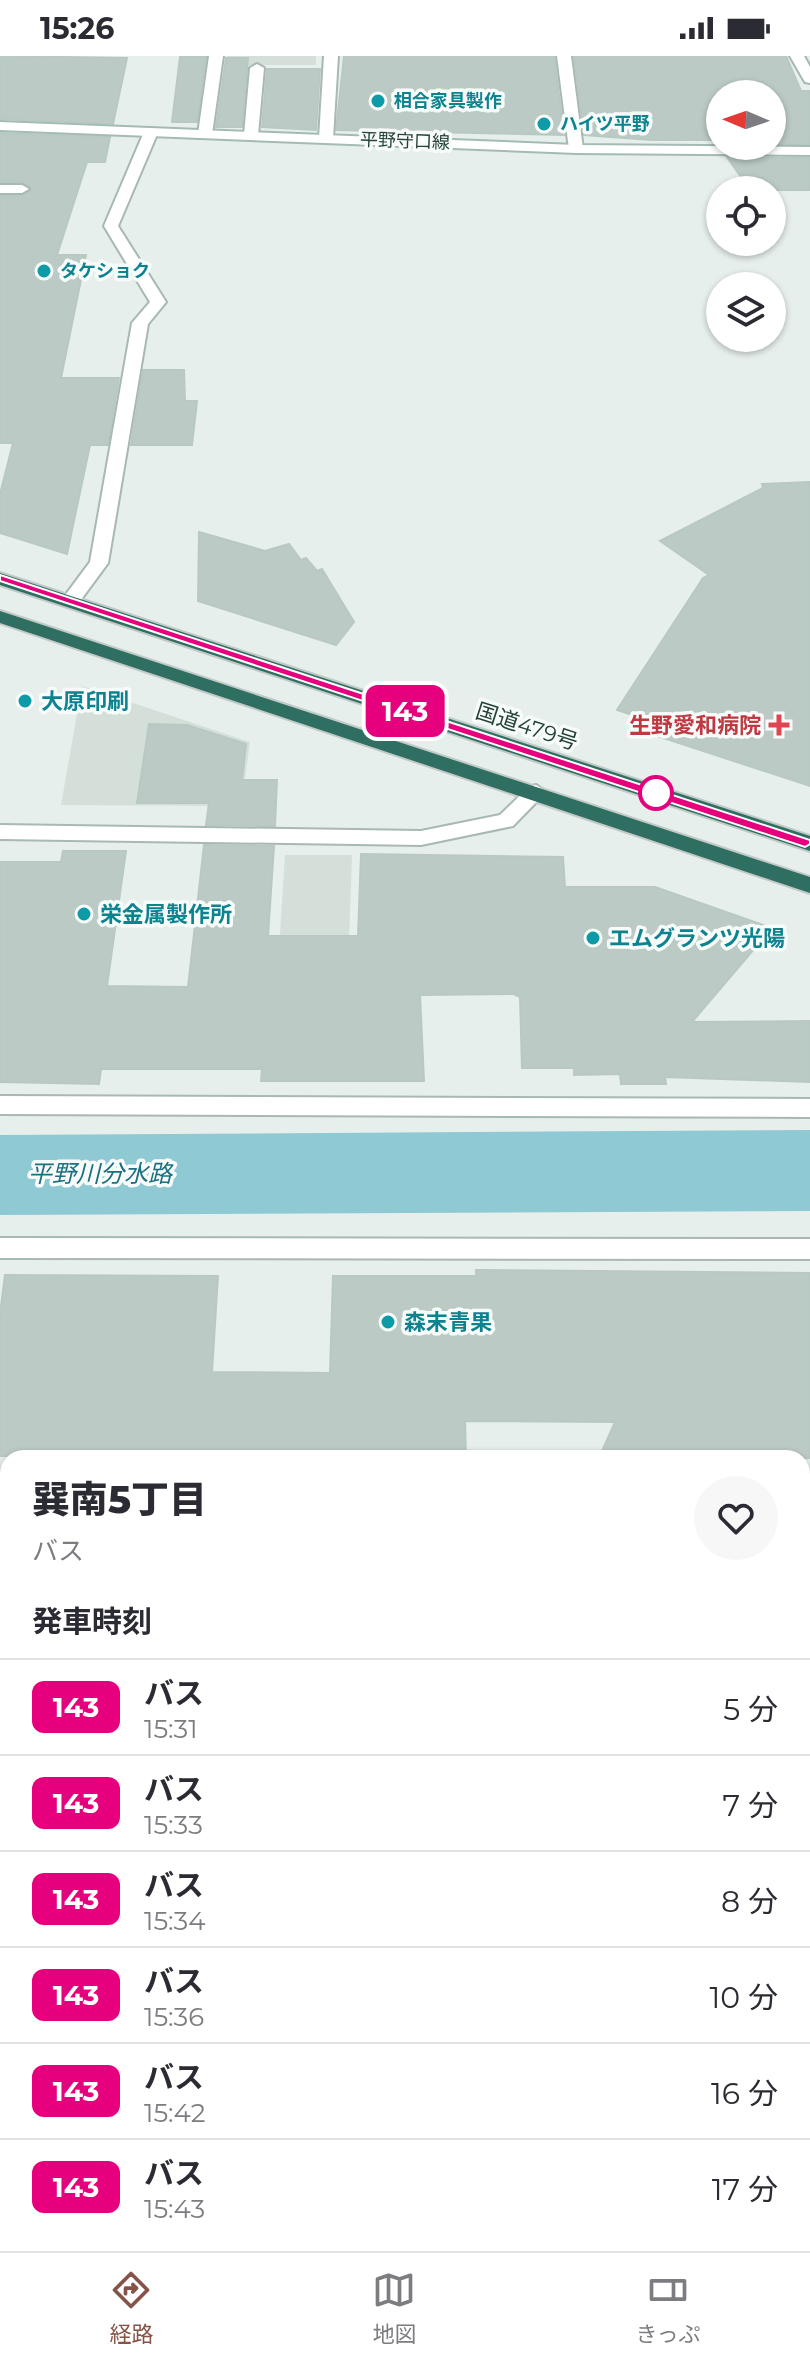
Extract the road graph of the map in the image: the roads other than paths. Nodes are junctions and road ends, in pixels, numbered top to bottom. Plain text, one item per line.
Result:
1 (216, 56) edge
2 (331, 56) edge
3 (564, 56) edge
4 (797, 56) edge
5 (257, 68) dead end
6 (810, 79) edge
7 (0, 126) edge
8 (151, 132) junction
9 (205, 134) junction
10 (251, 135) junction
11 (326, 138) junction
12 (576, 149) junction
13 (810, 151) edge
14 (0, 189) edge
15 (22, 189) dead end
16 (0, 579) edge
17 (70, 601) junction
18 (0, 617) edge
19 (536, 792) junction
20 (0, 832) edge
21 (810, 844) edge
22 (810, 885) edge
23 (0, 1105) edge
24 (810, 1108) edge
25 (0, 1248) edge
26 (810, 1249) edge

1 - 9 street
2 - 11 street
3 - 12 street
4 - 6 street
5 - 10 street
7 - 8 street, 平野守口線
8 - 9 street, 平野守口線
8 - 17 street
9 - 10 street, 平野守口線
10 - 11 street, 平野守口線
11 - 12 street, 平野守口線
12 - 13 street, 平野守口線
14 - 15 street
16 - 17 highway, 国道479号
17 - 21 highway, 国道479号
18 - 19 highway
19 - 20 street
19 - 22 highway
23 - 24 street
25 - 26 street

